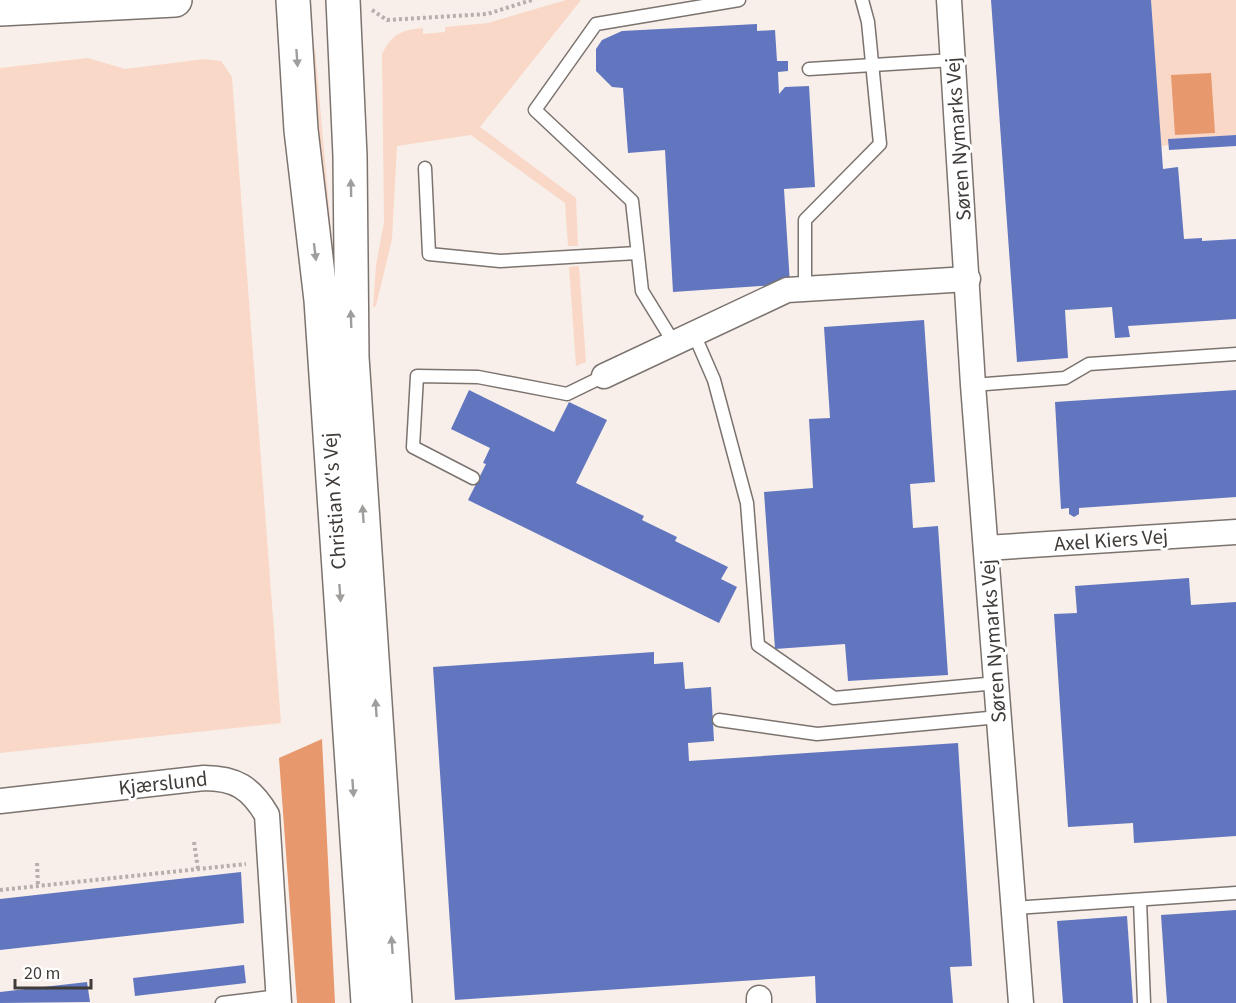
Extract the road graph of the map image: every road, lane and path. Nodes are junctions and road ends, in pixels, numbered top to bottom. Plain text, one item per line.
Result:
1 (174, 0) edge
2 (293, 0) edge
3 (343, 0) edge
4 (532, 0) edge
5 (739, 0) edge
6 (862, 0) edge
7 (949, 0) edge
8 (0, 9) edge
9 (387, 20) dead end
10 (953, 60) junction
11 (872, 65) junction
12 (809, 69) dead end
13 (425, 168) dead end
14 (637, 253) junction
15 (968, 279) junction
16 (805, 289) junction
17 (684, 339) junction
18 (1236, 354) edge
19 (604, 376) joint
20 (973, 385) junction
21 (473, 478) dead end
22 (1236, 532) edge
23 (986, 548) junction
24 (997, 683) junction
25 (999, 717) junction
26 (719, 720) dead end
27 (0, 801) edge
28 (194, 842) dead end
29 (270, 861) junction
30 (37, 863) dead end
31 (198, 869) junction
32 (39, 886) junction
33 (0, 890) edge
34 (1236, 894) edge
35 (1140, 900) junction
36 (1014, 908) junction
37 (278, 999) edge
38 (222, 1003) edge
39 (368, 1003) edge
40 (395, 1003) edge
41 (1021, 1003) edge
42 (1144, 1003) edge

1 - 8 main road
2 -> 39 main road, Christian X's Vej
40 -> 3 main road, Christian X's Vej
4 - 9 path
5 - 14 lane
6 - 11 lane
7 - 10 street, Søren Nymarks Vej
10 - 11 lane
10 - 15 street, Søren Nymarks Vej
11 - 12 lane
11 - 16 lane
13 - 14 lane
14 - 17 lane
15 - 16 street
15 - 20 street, Søren Nymarks Vej
16 - 17 street
17 - 19 street
17 - 24 lane
18 - 20 lane
19 - 21 lane
20 - 23 street, Søren Nymarks Vej
22 - 23 street, Axel Kiers Vej
23 - 24 street, Søren Nymarks Vej
24 - 25 street, Søren Nymarks Vej
25 - 26 lane
25 - 36 street, Søren Nymarks Vej
27 - 29 street, Kjærslund
28 - 31 path
29 - 31 path
29 - 37 street, Kjærslund
30 - 32 path
31 - 32 path
32 - 33 path
34 - 35 lane
35 - 36 lane
35 - 42 lane
36 - 41 street, Søren Nymarks Vej
37 - 38 lane

